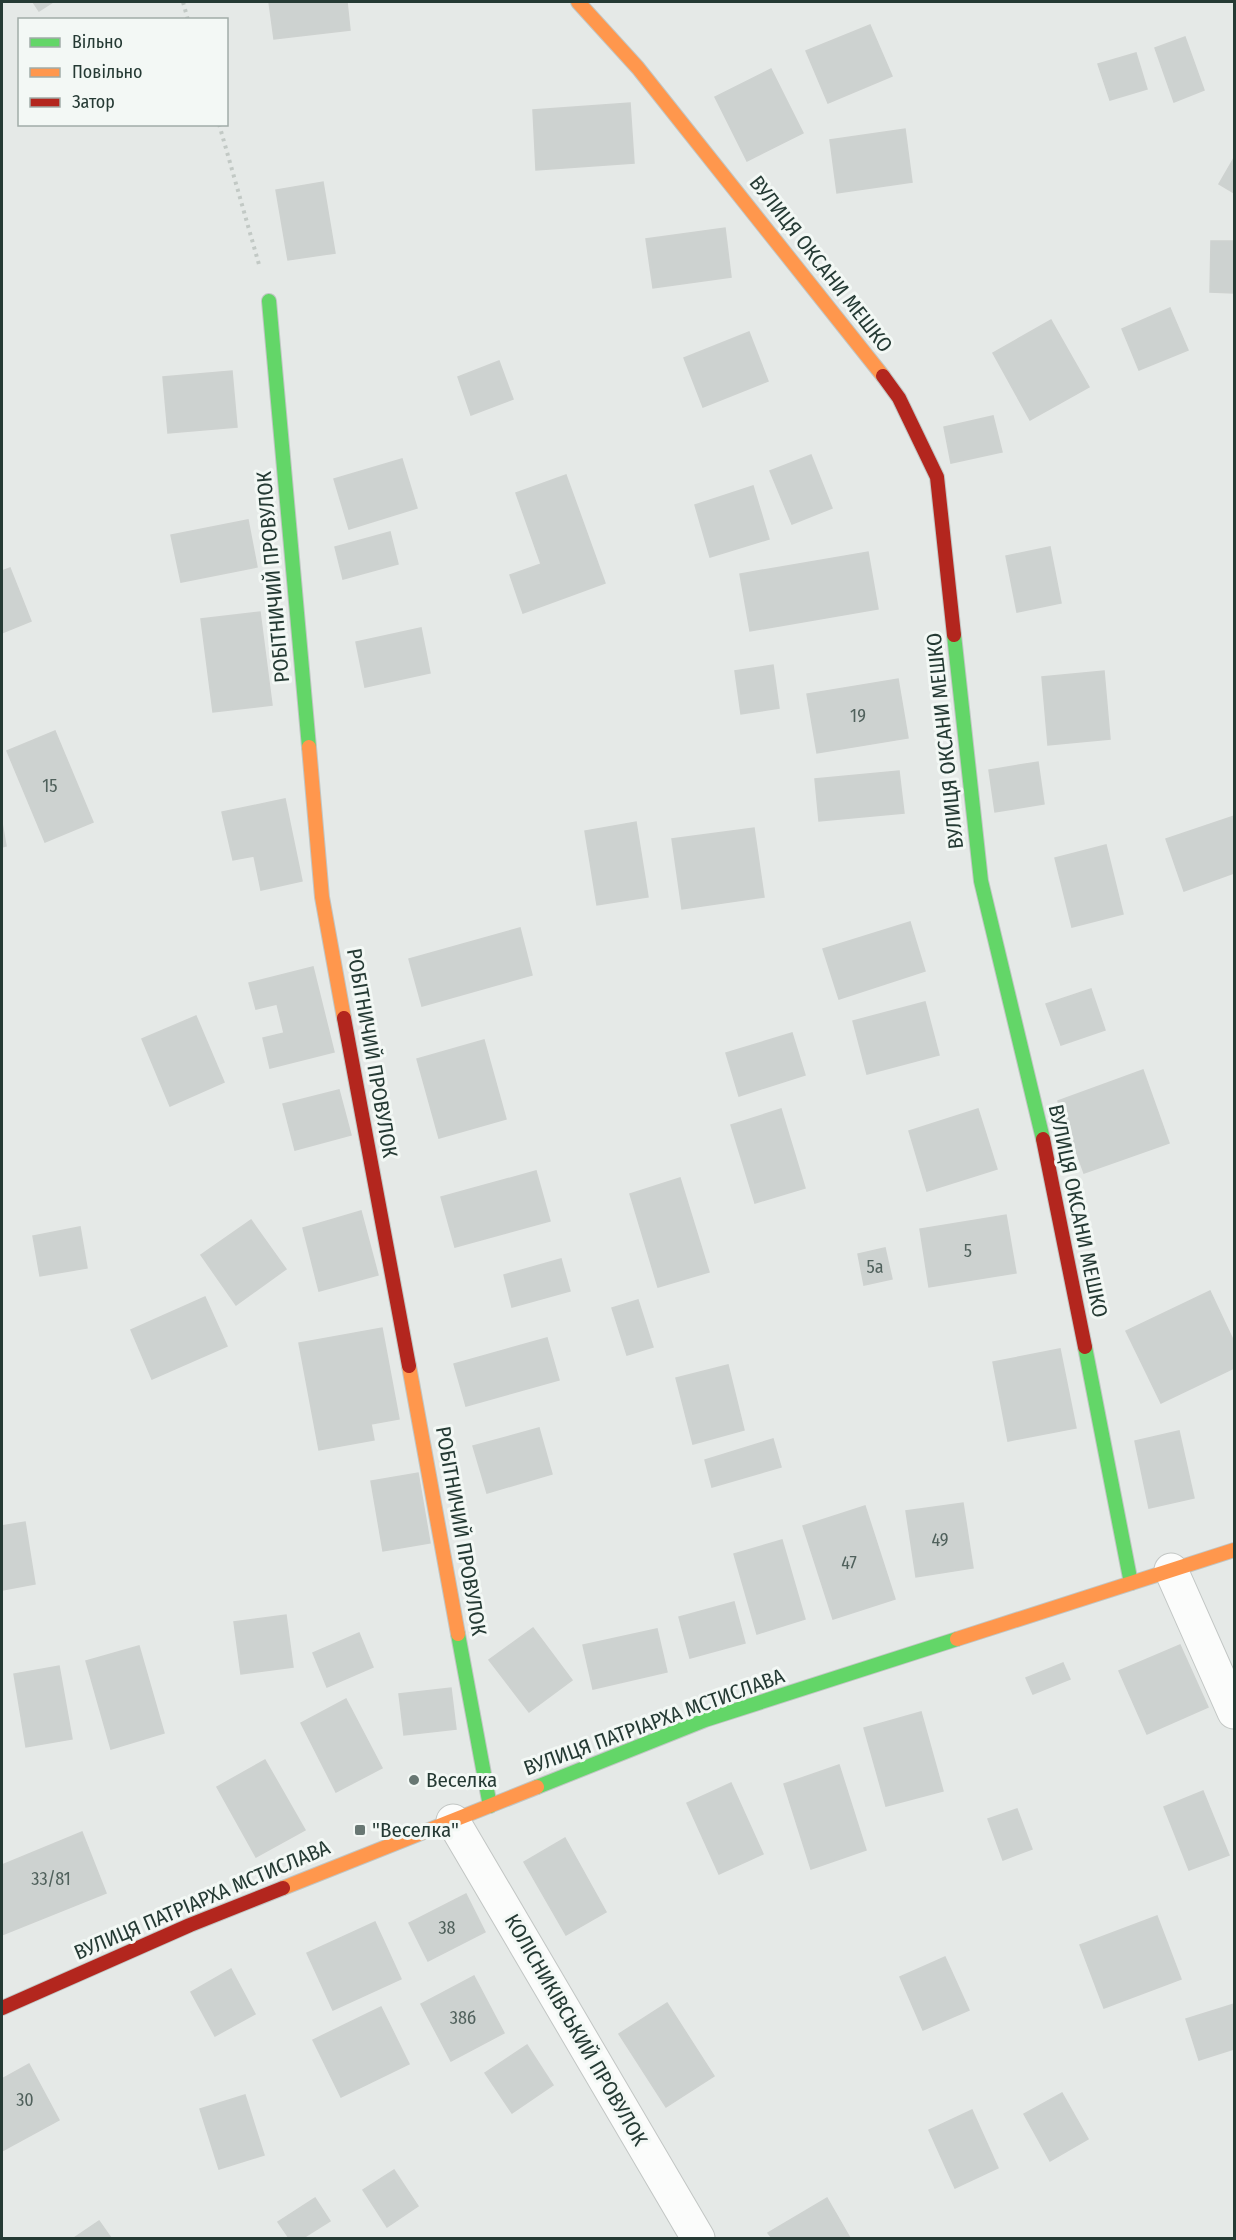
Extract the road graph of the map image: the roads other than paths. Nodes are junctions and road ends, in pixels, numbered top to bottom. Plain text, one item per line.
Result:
1 (578, 2) edge
2 (269, 301) road end
3 (1234, 1550) edge
4 (1171, 1570) junction
5 (1131, 1583) junction
6 (1234, 1712) edge
7 (490, 1806) junction
8 (453, 1821) junction
9 (2, 2008) edge
10 (698, 2238) edge

1 - 5 street, ВУЛИЦЯ ОКСАНИ МЕШКО
2 - 7 street, РОБІТНИЧИЙ ПРОВУЛОК
3 - 4 street, ВУЛИЦЯ ПАТРІАРХА МСТИСЛАВА
4 - 5 street, ВУЛИЦЯ ПАТРІАРХА МСТИСЛАВА
4 - 6 street
5 - 7 street, ВУЛИЦЯ ПАТРІАРХА МСТИСЛАВА
7 - 8 street, ВУЛИЦЯ ПАТРІАРХА МСТИСЛАВА
8 - 9 street, ВУЛИЦЯ ПАТРІАРХА МСТИСЛАВА
8 - 10 street, КОЛІСНИКІВСЬКИЙ ПРОВУЛОК

